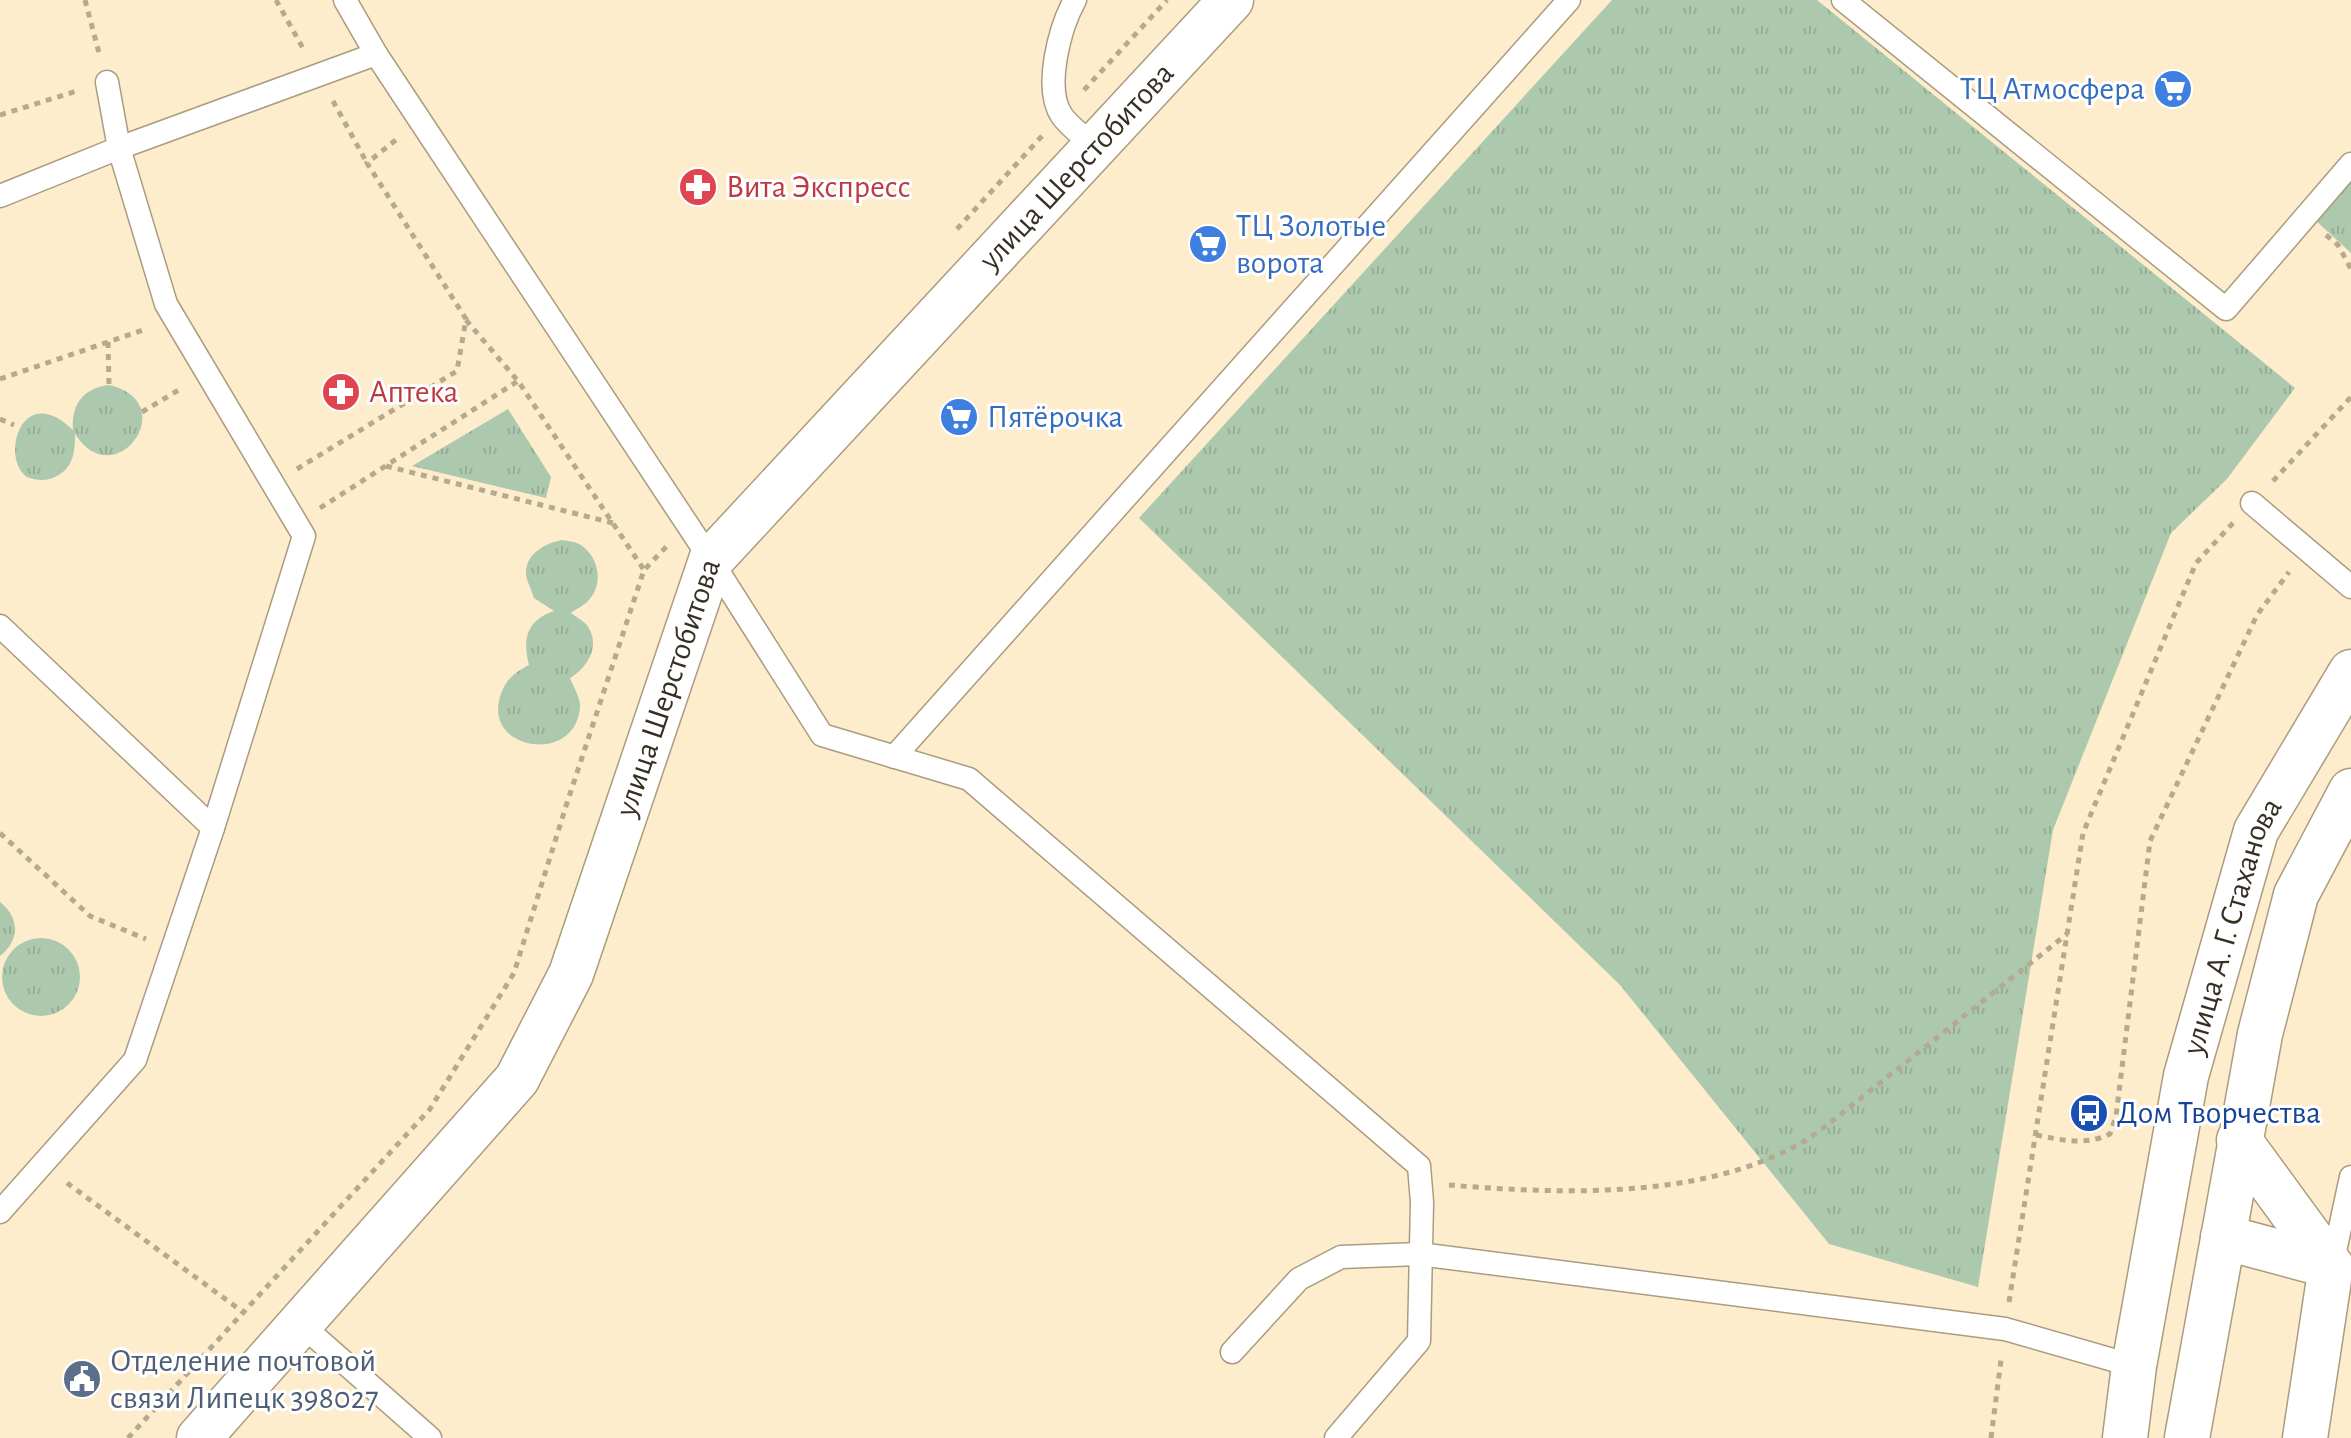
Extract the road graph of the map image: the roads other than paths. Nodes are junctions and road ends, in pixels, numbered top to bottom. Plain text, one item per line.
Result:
1 (345, 0) edge
2 (1075, 0) edge
3 (1231, 0) edge
4 (1569, 0) edge
5 (1843, 0) edge
6 (376, 54) junction
7 (107, 82) road end
8 (1095, 147) junction
9 (119, 148) junction
10 (2351, 164) edge
11 (0, 196) edge
12 (2252, 503) road end
13 (711, 560) junction
14 (2351, 587) edge
15 (0, 626) edge
16 (2351, 672) edge
17 (894, 757) junction
18 (2348, 802) edge
19 (213, 828) junction
20 (2239, 1140) junction
21 (2351, 1177) edge
22 (0, 1212) edge
23 (2223, 1237) junction
24 (1419, 1254) junction
25 (2341, 1266) edge
26 (312, 1334) dead end
27 (1232, 1352) dead end
28 (2134, 1366) junction
29 (199, 1438) edge
30 (430, 1438) edge
31 (1336, 1438) edge
32 (2125, 1438) edge
33 (2187, 1438) edge
34 (2305, 1438) edge

1 - 6 lane
2 - 8 lane
3 - 8 street, улица Шерстобитова
4 - 17 lane
5 - 10 lane
6 - 9 lane
6 - 13 lane
7 - 9 lane
8 - 13 street, улица Шерстобитова
9 - 11 lane
9 - 19 lane
12 - 14 lane
13 - 17 lane
13 - 29 street, улица Шерстобитова
15 - 19 lane
16 - 28 street, улица А. Г. Стаханова
17 - 24 lane
18 - 20 street, улица А. Г. Стаханова
19 - 22 lane
20 - 23 street, улица А. Г. Стаханова
20 - 25 street
21 - 25 lane
23 - 25 street
23 - 33 street, улица А. Г. Стаханова
24 - 27 lane
24 - 28 lane
24 - 31 lane
25 - 34 street
26 - 30 lane
28 - 32 street, улица А. Г. Стаханова

